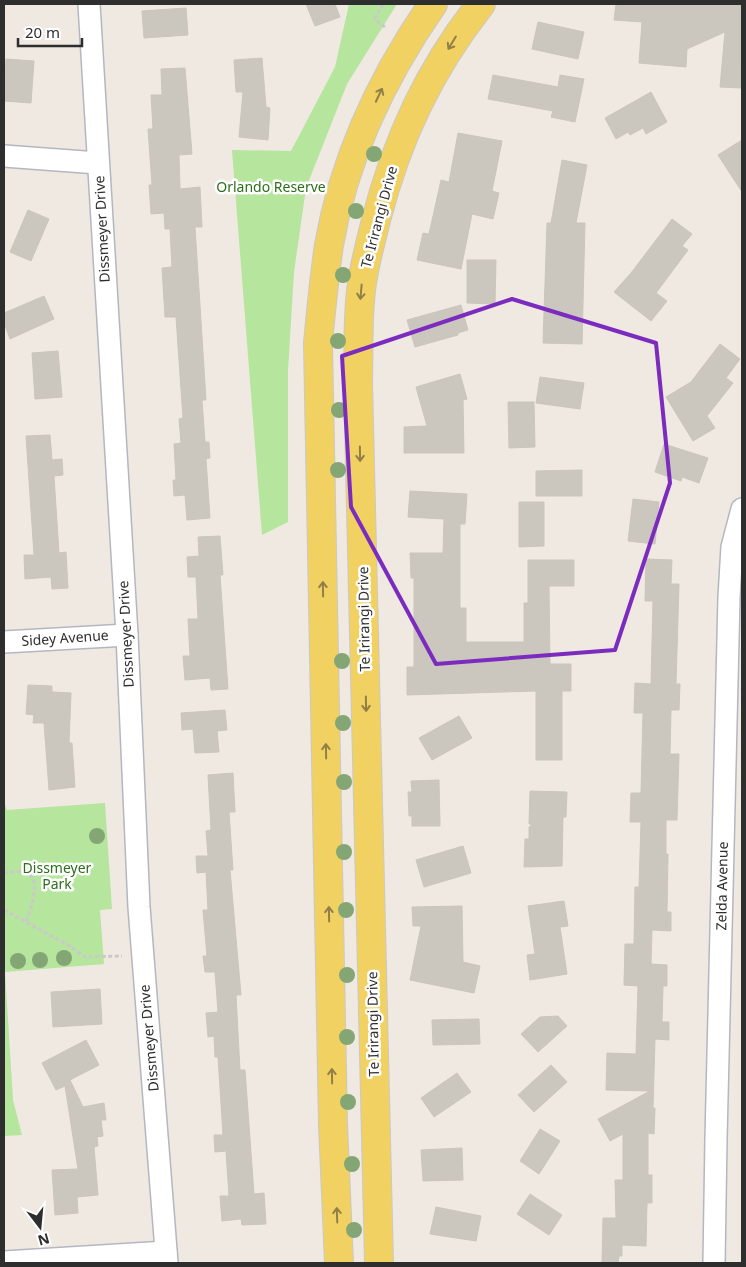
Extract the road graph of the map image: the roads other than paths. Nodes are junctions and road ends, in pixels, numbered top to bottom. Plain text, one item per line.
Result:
1 (89, 4) edge
2 (433, 4) edge
3 (481, 4) edge
4 (4, 156) edge
5 (98, 163) junction
6 (742, 509) edge
7 (736, 597) edge
8 (127, 635) junction
9 (4, 642) edge
10 (167, 1258) edge
11 (4, 1262) edge
12 (340, 1263) edge
13 (379, 1263) edge
14 (714, 1263) edge

1 - 5 street, Dissmeyer Drive
12 -> 2 main road
3 -> 13 main road, Te Irirangi Drive
4 - 5 street
5 - 8 street, Dissmeyer Drive
6 - 7 street, Zelda Avenue
7 - 14 street, Zelda Avenue
8 - 9 street, Sidey Avenue
8 - 10 street, Dissmeyer Drive
10 - 11 street

